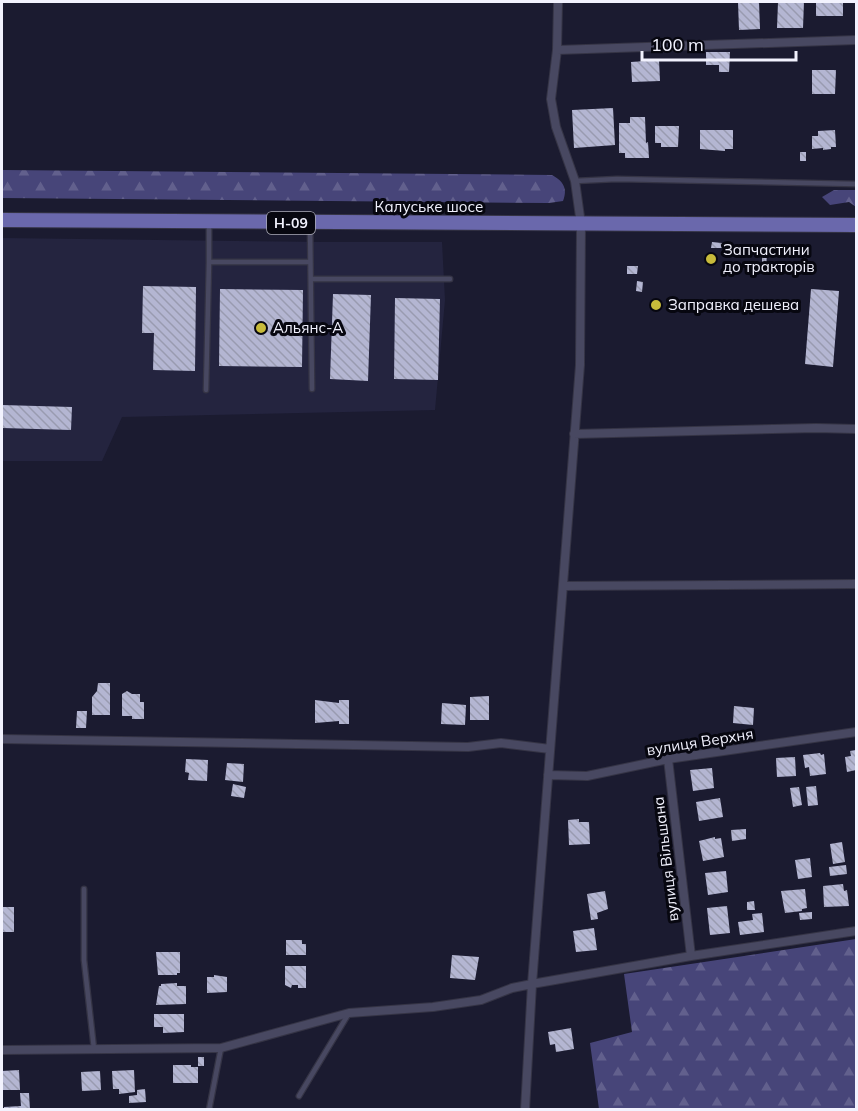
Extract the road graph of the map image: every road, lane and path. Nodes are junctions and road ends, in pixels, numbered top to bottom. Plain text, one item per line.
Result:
1 (558, 2) edge
2 (856, 40) edge
3 (556, 50) junction
4 (576, 181) junction
5 (856, 184) edge
6 (2, 220) edge
7 (209, 222) junction
8 (310, 223) junction
9 (581, 224) junction
10 (856, 225) edge
11 (209, 262) junction
12 (310, 262) junction
13 (311, 279) junction
14 (450, 279) dead end
15 (312, 389) dead end
16 (206, 390) dead end
17 (856, 429) edge
18 (574, 434) junction
19 (856, 584) edge
20 (563, 586) junction
21 (856, 732) edge
22 (2, 739) edge
23 (550, 749) junction
24 (668, 759) junction
25 (548, 775) junction
26 (84, 889) dead end
27 (856, 931) edge
28 (691, 956) junction
29 (532, 984) junction
30 (349, 1013) junction
31 (221, 1048) junction
32 (94, 1049) junction
33 (2, 1050) edge
34 (299, 1096) dead end
35 (209, 1110) edge
36 (525, 1110) edge

1 - 3 street
2 - 3 street
3 - 4 street
4 - 5 lane
4 - 9 street
6 - 7 main road, Калуське шосе / Н-09
7 - 8 main road, Калуське шосе / Н-09
7 - 11 lane
8 - 9 main road, Калуське шосе / Н-09
8 - 12 lane
9 - 10 main road, Калуське шосе / Н-09
9 - 18 street
11 - 12 lane
11 - 16 lane
12 - 13 lane
13 - 14 lane
13 - 15 lane
17 - 18 street
18 - 20 street
19 - 20 street
20 - 23 street
21 - 24 street, вулиця Верхня
22 - 23 street
23 - 25 street
24 - 25 street, вулиця Верхня
24 - 28 street, вулиця Вільшана
25 - 29 street
26 - 32 lane
27 - 28 street
28 - 29 street
29 - 30 street
29 - 36 street
30 - 31 street
30 - 34 lane
31 - 32 street
31 - 35 lane
32 - 33 street

